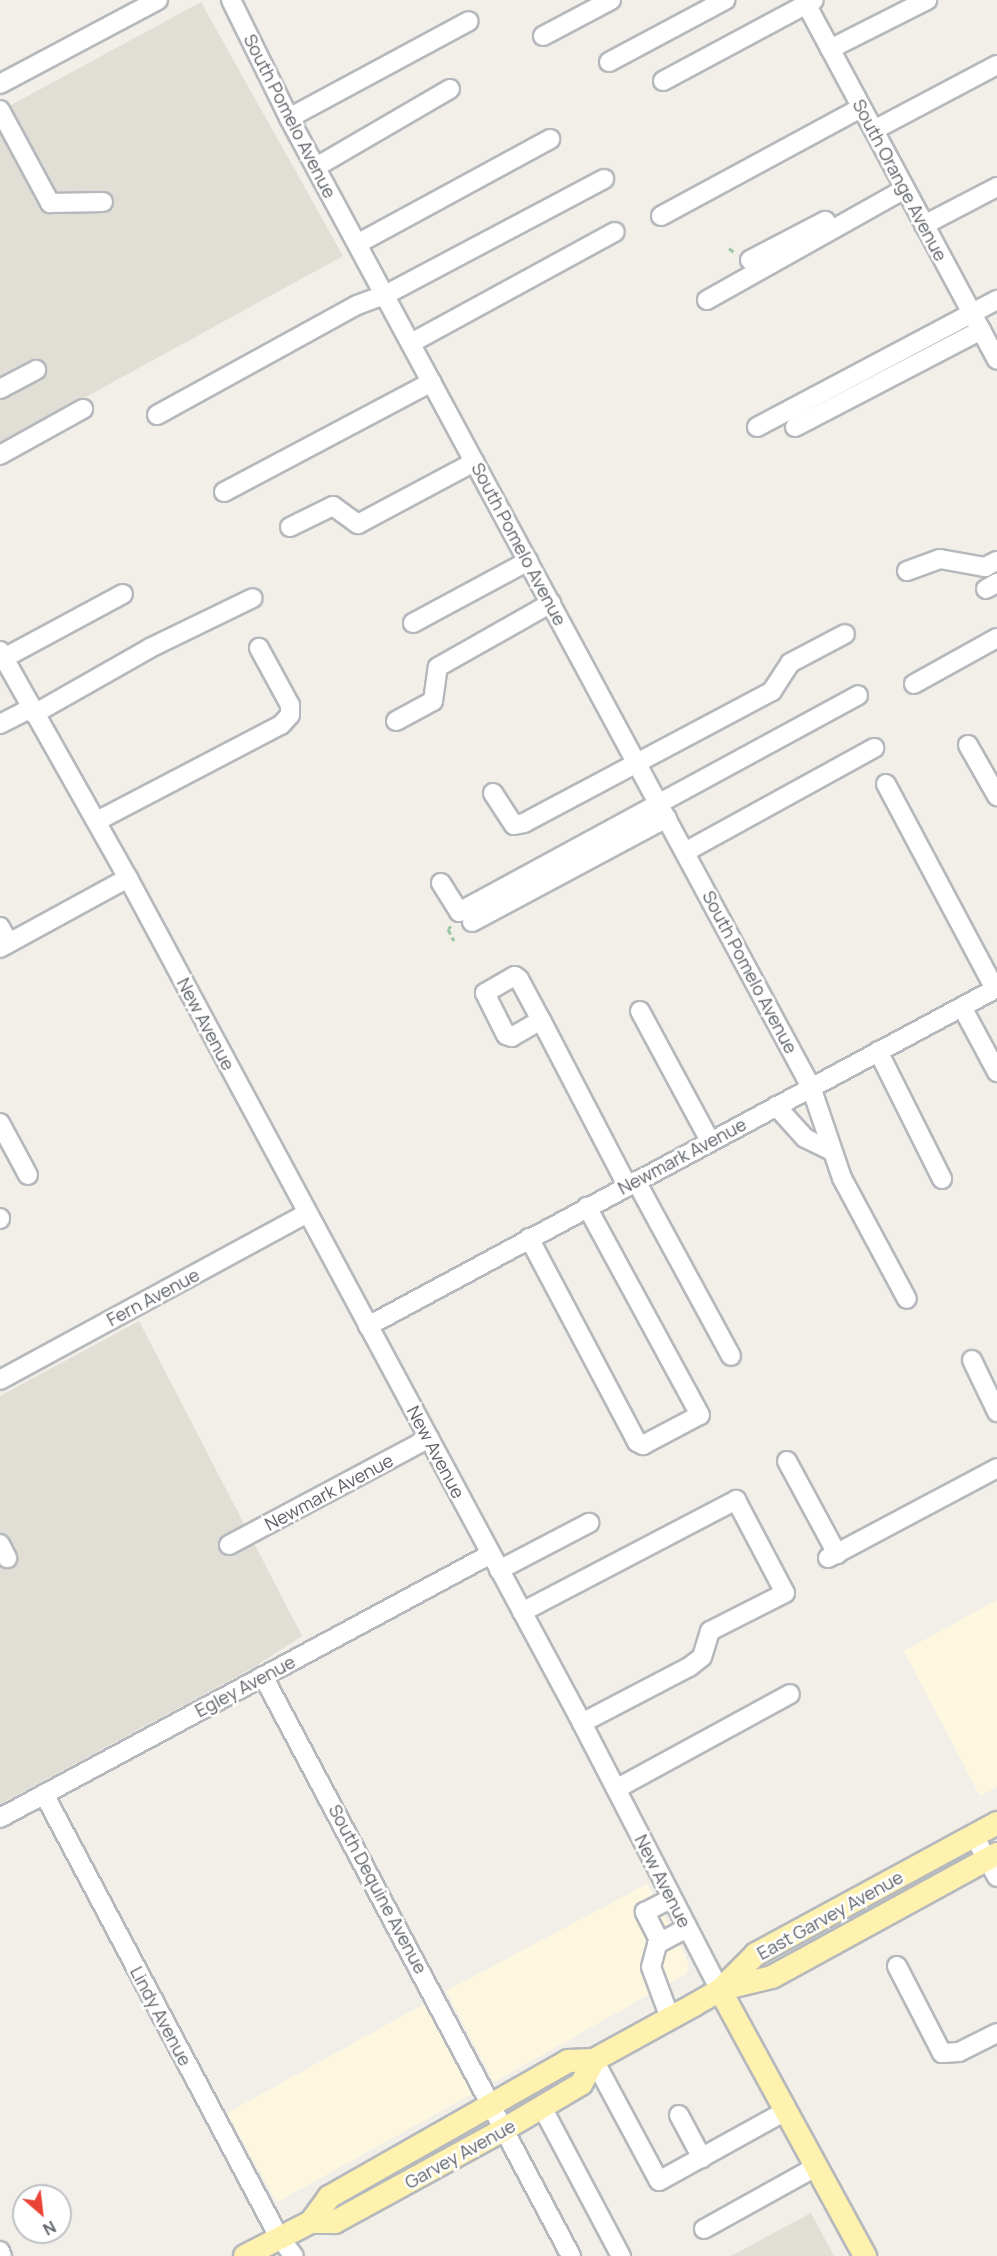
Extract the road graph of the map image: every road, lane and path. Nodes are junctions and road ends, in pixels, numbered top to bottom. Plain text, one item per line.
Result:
1 (158, 0) edge
2 (231, 0) edge
3 (611, 0) edge
4 (725, 0) edge
5 (927, 0) edge
6 (808, 2) edge
7 (469, 21) dead end
8 (543, 36) dead end
9 (830, 49) junction
10 (609, 62) dead end
11 (997, 66) edge
12 (663, 81) dead end
13 (0, 84) edge
14 (450, 89) dead end
15 (861, 108) junction
16 (0, 110) edge
17 (289, 118) junction
18 (874, 130) junction
19 (550, 140) dead end
20 (316, 167) junction
21 (604, 179) dead end
22 (903, 184) junction
23 (997, 187) edge
24 (103, 202) dead end
25 (661, 216) dead end
26 (924, 225) junction
27 (615, 232) dead end
28 (357, 244) junction
29 (750, 260) dead end
30 (385, 295) junction
31 (706, 300) dead end
32 (997, 300) edge
33 (972, 314) junction
34 (981, 330) junction
35 (411, 343) junction
36 (997, 360) edge
37 (36, 370) dead end
38 (432, 382) junction
39 (0, 389) edge
40 (83, 409) dead end
41 (157, 415) dead end
42 (795, 427) dead end
43 (757, 428) dead end
44 (0, 455) edge
45 (474, 462) junction
46 (224, 492) dead end
47 (290, 528) dead end
48 (528, 561) junction
49 (997, 561) edge
50 (907, 571) dead end
51 (123, 594) dead end
52 (253, 598) dead end
53 (550, 603) junction
54 (413, 623) dead end
55 (844, 634) dead end
56 (997, 638) edge
57 (259, 648) dead end
58 (2, 654) edge
59 (915, 684) dead end
60 (858, 695) dead end
61 (32, 711) junction
62 (396, 721) dead end
63 (0, 724) edge
64 (968, 745) dead end
65 (874, 747) dead end
66 (636, 762) junction
67 (886, 784) dead end
68 (493, 793) dead end
69 (997, 796) edge
70 (663, 811) junction
71 (97, 821) junction
72 (685, 852) junction
73 (128, 878) junction
74 (441, 882) dead end
75 (472, 922) dead end
76 (0, 927) edge
77 (5, 945) edge
78 (996, 989) edge
79 (962, 1007) junction
80 (640, 1011) dead end
81 (541, 1020) dead end
82 (878, 1051) junction
83 (997, 1072) edge
84 (811, 1087) junction
85 (776, 1106) junction
86 (0, 1123) edge
87 (710, 1141) junction
88 (830, 1150) junction
89 (28, 1175) dead end
90 (942, 1179) dead end
91 (632, 1183) junction
92 (587, 1207) junction
93 (307, 1213) junction
94 (528, 1238) junction
95 (907, 1299) dead end
96 (368, 1326) junction
97 (731, 1356) dead end
98 (972, 1360) dead end
99 (0, 1380) edge
100 (997, 1412) edge
101 (429, 1438) junction
102 (788, 1461) dead end
103 (997, 1468) edge
104 (589, 1523) dead end
105 (229, 1545) dead end
106 (495, 1562) junction
107 (522, 1612) junction
108 (263, 1676) junction
109 (790, 1694) dead end
110 (582, 1723) junction
111 (616, 1789) junction
112 (44, 1794) junction
113 (0, 1818) edge
114 (997, 1823) edge
115 (974, 1836) junction
116 (994, 1864) edge
117 (671, 1899) junction
118 (687, 1928) junction
119 (660, 1942) junction
120 (897, 1965) dead end
121 (720, 1990) junction
122 (670, 2018) junction
123 (997, 2032) edge
124 (594, 2060) junction
125 (493, 2103) junction
126 (542, 2107) junction
127 (786, 2111) junction
128 (679, 2115) dead end
129 (503, 2130) junction
130 (702, 2158) junction
131 (817, 2166) junction
132 (311, 2222) junction
133 (704, 2229) dead end
134 (279, 2237) junction
135 (0, 2252) edge
136 (2, 2256) edge
137 (245, 2256) edge
138 (294, 2256) edge
139 (571, 2256) edge
140 (621, 2256) edge
141 (865, 2256) edge

1 - 13 street
2 - 17 street, South Pomelo Avenue
3 - 8 street
4 - 10 street
5 - 9 street
6 - 9 street, South Orange Avenue
6 - 12 street
7 - 17 street
9 - 15 street, South Orange Avenue
11 - 18 street
14 - 20 street
15 - 18 street, South Orange Avenue
15 - 25 street
16 - 24 street
17 - 20 street, South Pomelo Avenue
18 - 22 street, South Orange Avenue
19 - 28 street
20 - 28 street, South Pomelo Avenue
21 - 30 street
22 - 26 street, South Orange Avenue
22 - 29 street
22 - 31 street
23 - 26 street
26 - 33 street, South Orange Avenue
27 - 35 street
28 - 30 street, South Pomelo Avenue
30 - 35 street, South Pomelo Avenue
30 - 41 street
32 - 33 street
33 - 34 street, South Orange Avenue
33 - 43 street
34 - 36 street, South Orange Avenue
34 - 42 street
35 - 38 street, South Pomelo Avenue
37 - 39 street
38 - 45 street, South Pomelo Avenue
38 - 46 street
40 - 44 street
45 - 47 street
45 - 48 street, South Pomelo Avenue
48 - 53 street, South Pomelo Avenue
48 - 54 street
49 - 50 street
51 - 58 street
52 - 61 street
53 - 62 street
53 - 66 street, South Pomelo Avenue
55 - 66 street
56 - 59 street
57 - 71 street
58 - 61 street, New Avenue
60 - 70 street
61 - 63 street
61 - 71 street, New Avenue
64 - 69 street
65 - 72 street
66 - 68 street
66 - 70 street, South Pomelo Avenue
67 - 78 street
70 - 72 street, South Pomelo Avenue
70 - 74 street
70 - 75 street
71 - 73 street, New Avenue
72 - 84 street, South Pomelo Avenue
73 - 77 street
73 - 93 street, New Avenue
76 - 77 street
78 - 79 street, Newmark Avenue
79 - 82 street, Newmark Avenue
79 - 83 street
80 - 87 street
81 - 91 street
82 - 84 street, Newmark Avenue
82 - 90 street
84 - 85 street, Newmark Avenue
84 - 88 street, South Pomelo Avenue
85 - 87 street, Newmark Avenue
85 - 88 street
86 - 89 street
87 - 91 street, Newmark Avenue
88 - 95 street, South Pomelo Avenue
91 - 92 street, Newmark Avenue
91 - 97 street
92 - 94 street, Newmark Avenue
92 - 94 street
93 - 96 street, New Avenue
93 - 99 street, Fern Avenue
94 - 96 street, Newmark Avenue
96 - 101 street, New Avenue
98 - 100 street
101 - 105 street, Newmark Avenue
101 - 106 street, New Avenue
102 - 103 street
104 - 106 street, Egley Avenue
106 - 107 street, New Avenue
106 - 108 street, Egley Avenue
107 - 110 street, New Avenue
107 - 110 street
108 - 112 street, Egley Avenue
108 - 125 street, South Dequine Avenue
109 - 111 street
110 - 111 street, New Avenue
111 - 117 street, New Avenue
112 - 113 street, Egley Avenue
112 - 134 street, Lindy Avenue
114 - 115 main road, East Garvey Avenue
115 - 116 street
115 - 121 main road, East Garvey Avenue
116 - 121 main road, East Garvey Avenue
117 - 118 street, New Avenue
117 - 119 street
118 - 119 street
118 - 121 street, New Avenue
119 - 122 street
120 - 123 street
121 - 122 main road, Garvey Avenue
121 - 127 main road, New Avenue
122 - 124 main road, Garvey Avenue
124 - 125 main road, Garvey Avenue
124 - 126 main road, Garvey Avenue
124 - 130 street
125 - 129 street, South Dequine Avenue
125 - 132 main road, Garvey Avenue
126 - 129 main road, Garvey Avenue
126 - 140 street
127 - 130 street
127 - 131 main road, New Avenue
128 - 130 street
129 - 132 main road, Garvey Avenue
129 - 139 street, South Dequine Avenue
131 - 133 street
131 - 141 main road, New Avenue
132 - 134 main road, Garvey Avenue
134 - 137 main road, Garvey Avenue
134 - 138 street, Lindy Avenue
135 - 136 street

